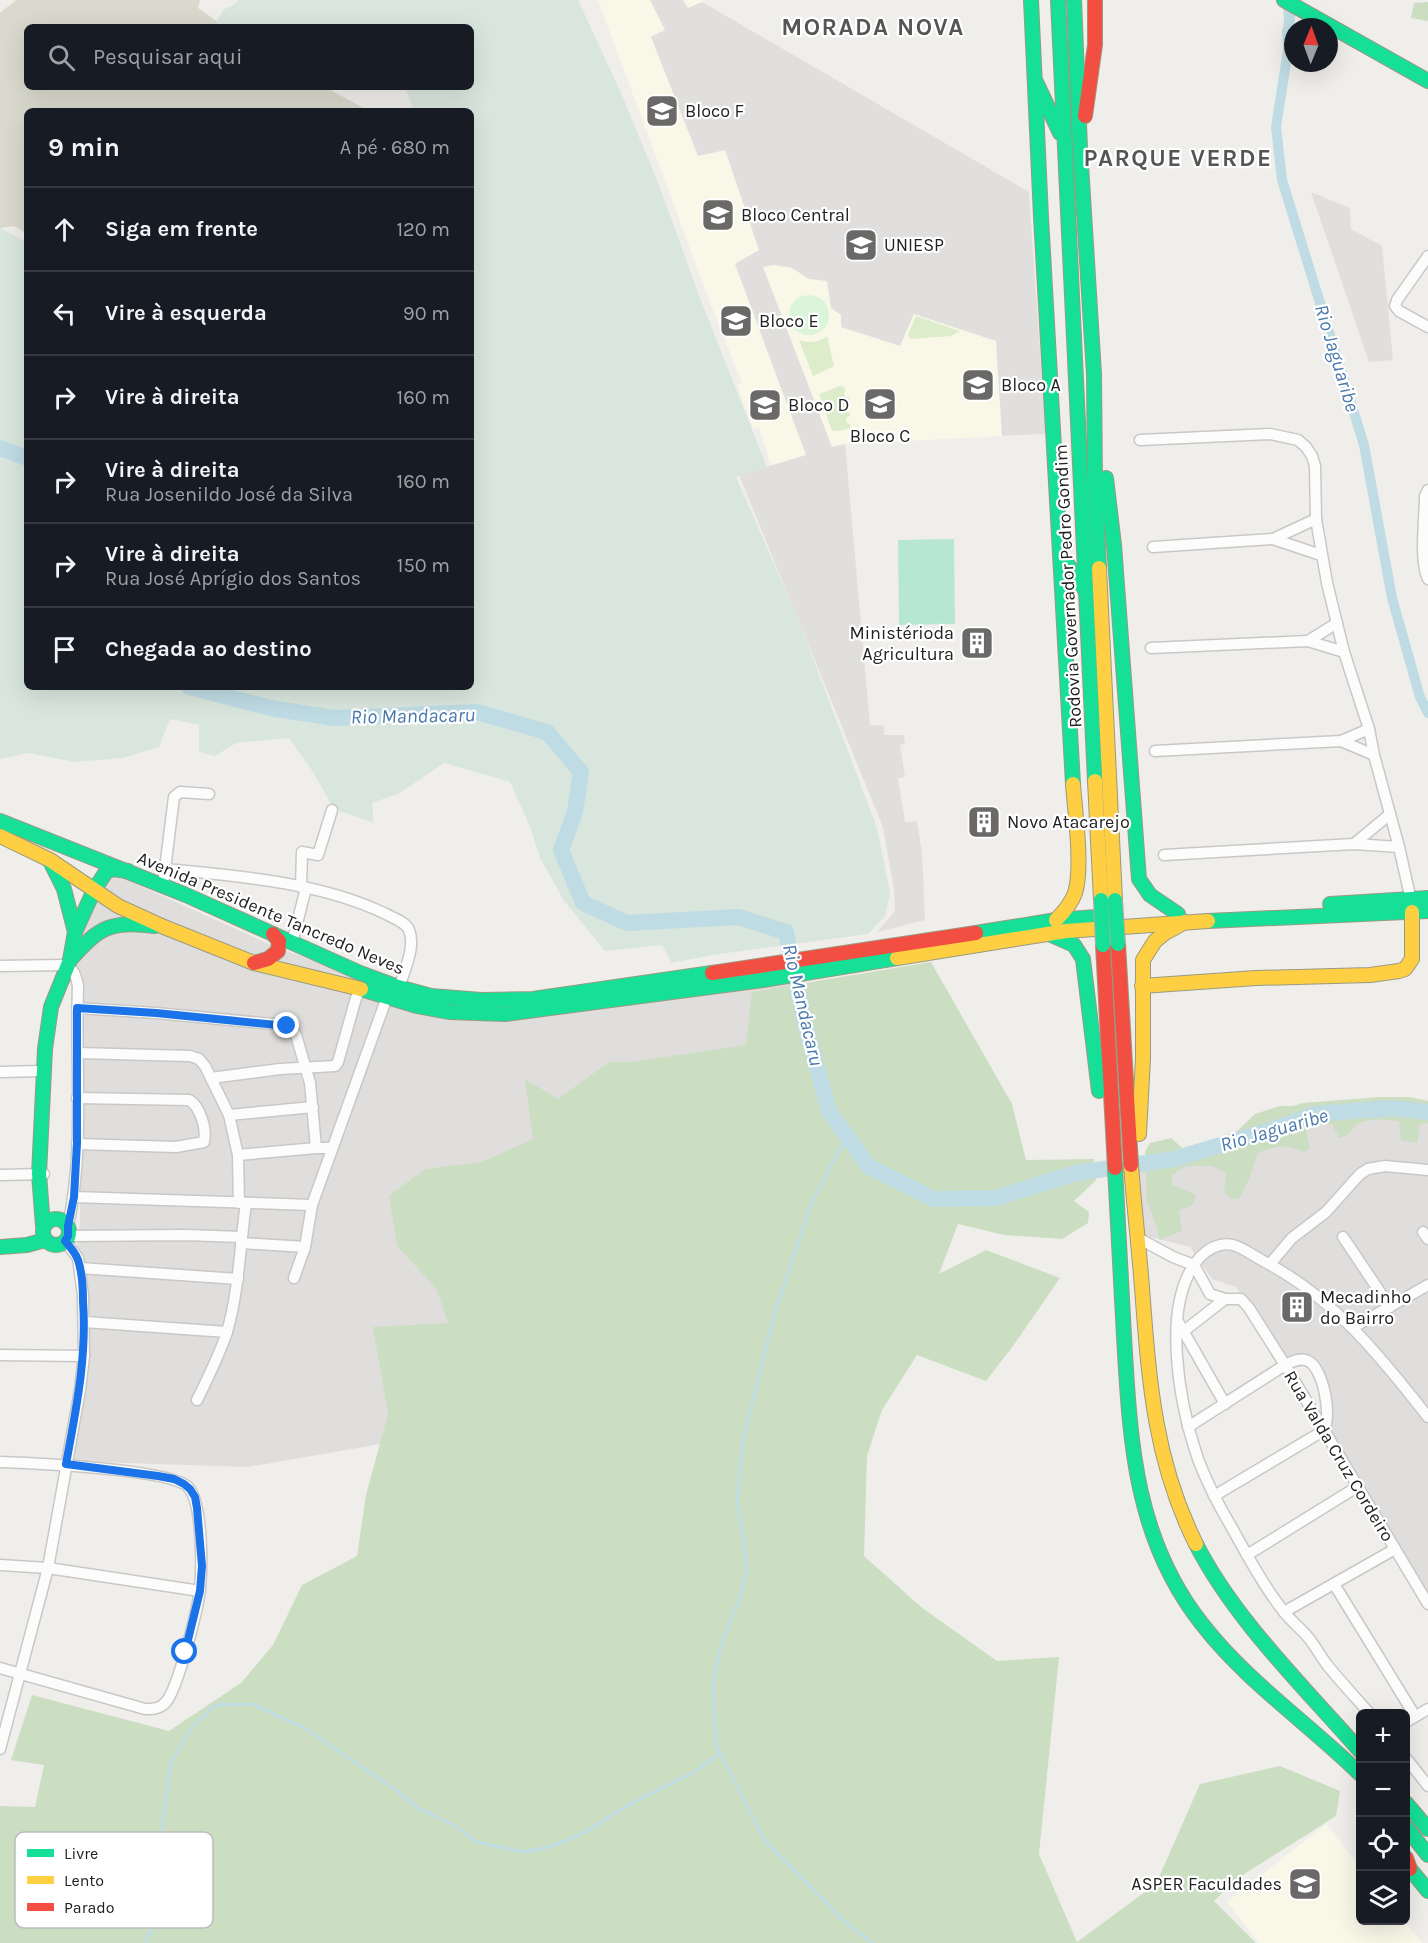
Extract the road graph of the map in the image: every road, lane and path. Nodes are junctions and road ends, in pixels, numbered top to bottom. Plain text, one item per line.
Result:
1 (1031, 0) edge
2 (1058, 0) edge
3 (1074, 0) edge
4 (1095, 0) edge
5 (1284, 0) edge
6 (1428, 81) edge
7 (1036, 82) junction
8 (1064, 141) junction
9 (1080, 148) junction
10 (1428, 256) edge
11 (1428, 327) edge
12 (1094, 375) junction
13 (1140, 440) dead end
14 (1428, 490) edge
15 (1316, 519) junction
16 (1273, 539) junction
17 (1153, 547) dead end
18 (1060, 553) junction
19 (1321, 555) junction
20 (1428, 579) edge
21 (1085, 590) junction
22 (1337, 623) junction
23 (1308, 641) junction
24 (1151, 648) dead end
25 (1344, 652) junction
26 (1369, 729) junction
27 (1341, 741) junction
28 (1155, 751) dead end
29 (1374, 755) junction
30 (209, 794) dead end
31 (332, 810) dead end
32 (1390, 814) junction
33 (0, 821) edge
34 (0, 836) edge
35 (1354, 844) junction
36 (1399, 847) junction
37 (1164, 855) dead end
38 (50, 861) junction
39 (165, 869) junction
40 (128, 871) junction
41 (163, 885) junction
42 (303, 888) junction
43 (94, 891) junction
44 (1428, 898) edge
45 (1108, 900) junction
46 (1411, 906) junction
47 (1428, 911) edge
48 (1181, 918) junction
49 (1056, 921) junction
50 (1106, 922) junction
51 (164, 927) junction
52 (75, 932) junction
53 (273, 933) junction
54 (1049, 934) junction
55 (292, 943) junction
56 (69, 963) junction
57 (254, 963) junction
58 (0, 966) edge
59 (811, 966) junction
60 (761, 973) junction
61 (1142, 987) junction
62 (399, 988) junction
63 (361, 989) junction
64 (387, 997) junction
65 (77, 1008) junction
66 (78, 1053) junction
67 (304, 1068) junction
68 (44, 1071) junction
69 (0, 1072) edge
70 (211, 1078) junction
71 (77, 1098) junction
72 (313, 1107) junction
73 (229, 1114) junction
74 (77, 1143) junction
75 (316, 1148) junction
76 (332, 1148) junction
77 (238, 1155) junction
78 (1133, 1158) junction
79 (1112, 1161) junction
80 (41, 1170) junction
81 (1428, 1170) edge
82 (0, 1175) edge
83 (74, 1197) junction
84 (242, 1203) junction
85 (312, 1205) junction
86 (43, 1226) junction
87 (66, 1231) junction
88 (1343, 1237) dead end
89 (1138, 1238) junction
90 (45, 1240) junction
91 (242, 1240) junction
92 (0, 1247) edge
93 (305, 1247) junction
94 (1270, 1264) junction
95 (1194, 1265) junction
96 (80, 1268) junction
97 (238, 1278) junction
98 (294, 1278) dead end
99 (1428, 1285) edge
100 (1225, 1299) junction
101 (1390, 1307) junction
102 (1177, 1320) junction
103 (85, 1322) junction
104 (1354, 1327) junction
105 (1184, 1331) junction
106 (227, 1332) junction
107 (0, 1355) edge
108 (84, 1356) junction
109 (1285, 1365) junction
110 (197, 1400) dead end
111 (1225, 1404) junction
112 (1428, 1417) edge
113 (1188, 1427) junction
114 (1323, 1431) junction
115 (0, 1462) edge
116 (66, 1464) junction
117 (1357, 1487) junction
118 (1214, 1496) junction
119 (1395, 1549) junction
120 (1247, 1555) junction
121 (0, 1565) edge
122 (48, 1568) junction
123 (1334, 1584) junction
124 (200, 1591) junction
125 (1428, 1604) edge
126 (1284, 1612) junction
127 (0, 1668) edge
128 (20, 1674) junction
129 (1366, 1709) edge
130 (1404, 1709) edge
131 (1428, 1709) edge
132 (1410, 1719) edge
133 (1356, 1746) edge
134 (0, 1749) edge
135 (1347, 1760) junction
136 (1410, 1763) edge
137 (1356, 1770) edge
138 (1356, 1775) edge
139 (1428, 1786) edge
140 (1410, 1808) edge
141 (1428, 1829) edge
142 (1410, 1832) edge
143 (1428, 1855) edge
144 (1410, 1867) edge
145 (1428, 1891) edge

1 - 7 main road
2 - 8 main road, Rodovia Governador Pedro Gondim
3 - 9 main road, Rodovia Governador Pedro Gondim
4 - 9 main road
5 - 6 main road
7 - 8 main road
7 - 18 main road
8 - 21 main road, Rodovia Governador Pedro Gondim
9 - 12 main road, Rodovia Governador Pedro Gondim
10 - 11 street
12 - 45 main road, Rodovia Governador Pedro Gondim
12 - 48 main road
13 - 15 street
14 - 20 street
15 - 16 street
15 - 19 street
16 - 17 street
16 - 19 street
18 - 21 main road
18 - 49 main road
19 - 22 street
21 - 45 main road, Rodovia Governador Pedro Gondim
22 - 23 street
22 - 25 street
23 - 24 street
23 - 25 street
25 - 26 street
26 - 27 street
26 - 29 street
27 - 28 street
27 - 29 street
29 - 32 street
30 - 39 street
31 - 42 street
32 - 35 street
32 - 36 street
33 - 40 main road, Avenida Presidente Tancredo Neves
34 - 38 main road, Avenida Presidente Tancredo Neves
35 - 36 street
35 - 37 street
36 - 46 street
38 - 43 main road, Avenida Presidente Tancredo Neves
38 - 52 main road
39 - 41 street
39 - 42 street
40 - 41 main road, Avenida Presidente Tancredo Neves
40 - 43 main road
41 - 53 main road, Avenida Presidente Tancredo Neves
42 - 55 street
42 - 62 street
43 - 51 main road, Avenida Presidente Tancredo Neves
43 - 52 main road
44 - 46 main road
45 - 78 main road, Rodovia Governador Pedro Gondim, bridge
45 - 79 main road, Rodovia Governador Pedro Gondim, bridge
46 - 47 main road
46 - 48 main road
46 - 61 main road
48 - 50 main road
48 - 61 main road
49 - 50 main road, Avenida Presidente Tancredo Neves
49 - 59 main road, Avenida Presidente Tancredo Neves
50 - 54 main road, Avenida Presidente Tancredo Neves
51 - 56 main road
51 - 57 main road, Avenida Presidente Tancredo Neves
52 - 56 main road
53 - 55 main road, Avenida Presidente Tancredo Neves
53 - 57 main road
54 - 59 main road, Avenida Presidente Tancredo Neves
54 - 79 main road
55 - 62 main road, Avenida Presidente Tancredo Neves
56 - 58 street
56 - 65 street
56 - 68 main road
57 - 63 main road, Avenida Presidente Tancredo Neves
59 - 60 main road, Avenida Presidente Tancredo Neves
60 - 62 main road, Avenida Presidente Tancredo Neves
60 - 64 main road, Avenida Presidente Tancredo Neves
61 - 78 main road
63 - 64 main road, Avenida Presidente Tancredo Neves
63 - 67 street
64 - 76 street
65 - 66 street
65 - 67 street
66 - 70 street
66 - 71 street
67 - 70 street
67 - 72 street
68 - 69 street
68 - 80 main road
70 - 73 street
71 - 74 street
71 - 74 street
72 - 73 street
72 - 75 street
73 - 77 street
74 - 83 street
75 - 76 street
75 - 77 street
76 - 85 street
77 - 84 street
78 - 89 main road
79 - 135 main road
80 - 82 street
80 - 86 main road
80 - 87 main road
81 - 94 street
83 - 84 street
83 - 87 street
84 - 85 street
84 - 91 street
85 - 93 street
86 - 87 main road
86 - 90 main road
87 - 90 main road
87 - 91 street
87 - 96 street
88 - 101 street
89 - 95 street
89 - 133 main road
90 - 92 main road
91 - 93 street
91 - 97 street
93 - 98 street
94 - 95 street
94 - 104 street
95 - 100 street
95 - 102 street
96 - 97 street
96 - 103 street
97 - 106 street
99 - 101 street
100 - 105 street
100 - 109 street, Rua Valda Cruz Cordeiro
101 - 104 street
102 - 105 street
102 - 113 street
103 - 106 street
103 - 108 street
104 - 112 street
105 - 111 street
106 - 110 street
107 - 108 street
108 - 116 street
109 - 111 street
109 - 114 street, Rua Valda Cruz Cordeiro
109 - 114 street
111 - 113 street
113 - 118 street
114 - 117 street, Rua Valda Cruz Cordeiro
114 - 118 street
115 - 116 street
116 - 122 street
116 - 124 street
117 - 119 street, Rua Valda Cruz Cordeiro
117 - 120 street
118 - 120 street
119 - 123 street
119 - 125 street, Rua Valda Cruz Cordeiro
120 - 126 street
121 - 122 street
122 - 124 street
122 - 128 street
123 - 126 street
123 - 130 street
124 - 128 street
126 - 129 street
127 - 128 street
128 - 134 street
131 - 132 street
135 - 137 main road
135 - 138 main road
136 - 139 street
140 - 141 main road
142 - 143 main road
144 - 145 main road

